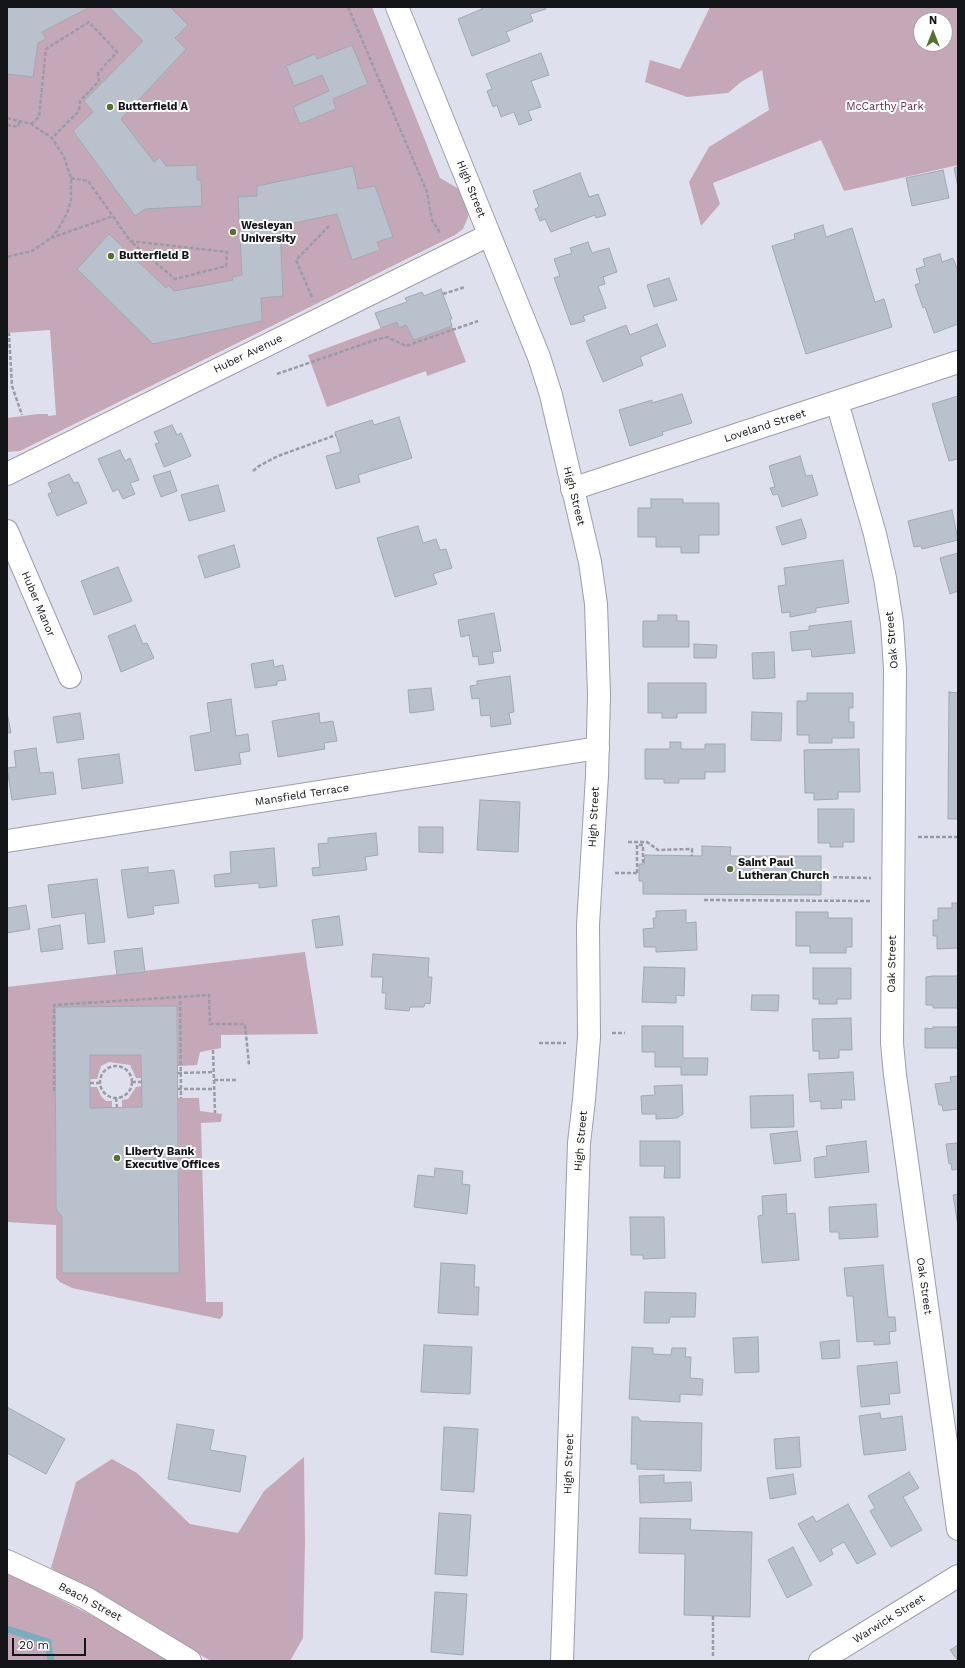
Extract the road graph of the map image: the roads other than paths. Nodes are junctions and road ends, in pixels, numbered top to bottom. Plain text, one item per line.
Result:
1 (397, 7) edge
2 (489, 235) junction
3 (958, 362) edge
4 (837, 402) junction
5 (7, 474) edge
6 (572, 490) junction
7 (7, 531) edge
8 (70, 677) dead end
9 (598, 748) junction
10 (7, 841) edge
11 (958, 1529) edge
12 (7, 1561) edge
13 (958, 1576) edge
14 (190, 1661) edge
15 (562, 1661) edge
16 (820, 1661) edge

1 - 2 street, High Street
2 - 5 street, Huber Avenue
2 - 6 street, High Street
3 - 4 street, Loveland Street
4 - 6 street, Loveland Street
4 - 11 street, Oak Street
6 - 9 street, High Street
7 - 8 street, Huber Manor
9 - 10 street, Mansfield Terrace
9 - 15 street, High Street
12 - 14 street, Beach Street
13 - 16 street, Warwick Street

